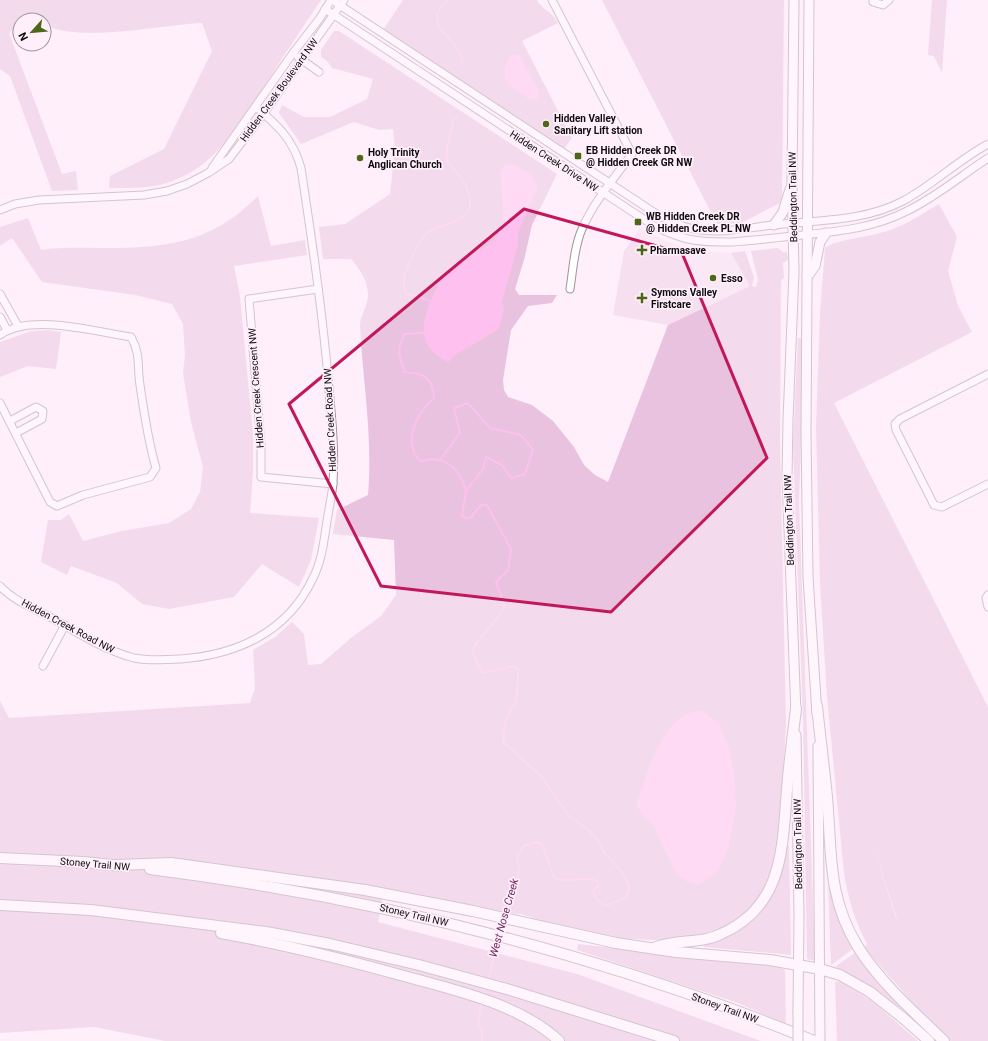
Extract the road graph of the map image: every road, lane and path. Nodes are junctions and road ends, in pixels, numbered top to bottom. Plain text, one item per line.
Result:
1 (332, 0) edge
2 (552, 0) edge
3 (794, 0) edge
4 (809, 0) edge
5 (872, 0) edge
6 (888, 0) edge
7 (342, 3) edge
8 (325, 9) junction
9 (334, 15) junction
10 (293, 53) junction
11 (301, 59) junction
12 (319, 72) dead end
13 (256, 107) junction
14 (264, 113) junction
15 (540, 138) junction
16 (988, 144) edge
17 (534, 148) junction
18 (988, 158) edge
19 (208, 173) junction
20 (792, 182) junction
21 (610, 184) junction
22 (603, 194) junction
23 (0, 210) edge
24 (807, 222) junction
25 (794, 224) junction
26 (677, 225) junction
27 (774, 225) junction
28 (826, 233) junction
29 (807, 234) junction
30 (673, 235) junction
31 (794, 236) junction
32 (807, 277) junction
33 (318, 289) junction
34 (570, 289) dead end
35 (0, 294) edge
36 (0, 317) edge
37 (18, 326) junction
38 (7, 330) junction
39 (0, 335) edge
40 (988, 374) edge
41 (0, 403) edge
42 (10, 421) junction
43 (16, 433) junction
44 (332, 484) junction
45 (988, 484) edge
46 (0, 586) edge
47 (988, 595) edge
48 (988, 607) edge
49 (65, 625) junction
50 (43, 666) dead end
51 (817, 706) junction
52 (796, 708) junction
53 (0, 858) edge
54 (117, 865) junction
55 (0, 905) edge
56 (100, 911) junction
57 (652, 948) junction
58 (798, 965) junction
59 (820, 969) junction
60 (559, 1041) edge
61 (674, 1041) edge
62 (798, 1041) edge
63 (814, 1041) edge
64 (820, 1041) edge
65 (929, 1041) edge
66 (944, 1041) edge

1 - 7 street, Hidden Creek Drive NW
1 - 8 street, Hidden Creek Boulevard NW
2 - 21 street
3 - 20 main road, Beddington Trail NW
4 - 24 main road, Beddington Trail NW
5 - 6 street
7 - 9 street, Hidden Creek Boulevard NW
7 - 15 street, Hidden Creek Drive NW
8 - 9 street, Hidden Creek Drive NW
8 - 10 street, Hidden Creek Boulevard NW
9 - 11 street, Hidden Creek Boulevard NW
9 - 17 street, Hidden Creek Drive NW
10 - 11 street
10 - 13 street, Hidden Creek Boulevard NW
11 - 12 street
11 - 14 street, Hidden Creek Boulevard NW
13 - 14 street, Hidden Creek Road NW
13 - 19 street, Hidden Creek Boulevard NW
14 - 19 street, Hidden Creek Boulevard NW
14 - 33 street, Hidden Creek Road NW
15 - 17 street
15 - 21 street, Hidden Creek Drive NW
16 - 24 street, Hidden Creek Drive NW
17 - 22 street, Hidden Creek Drive NW
18 - 28 street, Hidden Creek Drive NW
19 - 23 street, Hidden Creek Boulevard NW
20 - 25 main road, Beddington Trail NW
20 - 27 main road
21 - 22 street
21 - 26 street, Hidden Creek Drive NW
22 - 30 street, Hidden Creek Drive NW
22 - 34 street
24 - 25 street, Hidden Creek Drive NW
24 - 29 main road, Beddington Trail NW
25 - 27 street, Hidden Creek Drive NW
25 - 31 main road, Beddington Trail NW
26 - 27 street, Hidden Creek Drive NW
26 - 30 street
28 - 29 street, Hidden Creek Drive NW
28 - 32 main road
29 - 31 street, Hidden Creek Drive NW
29 - 32 main road, Beddington Trail NW
30 - 31 street, Hidden Creek Drive NW
31 - 52 main road, Beddington Trail NW
32 - 51 main road, Beddington Trail NW
33 - 44 street, Hidden Creek Road NW
33 - 44 street, Hidden Creek Crescent NW
35 - 37 street
36 - 38 street
37 - 38 street
37 - 43 street
38 - 39 street
40 - 45 street
41 - 42 street
42 - 43 street
42 - 43 street
44 - 49 street, Hidden Creek Road NW
46 - 49 street, Hidden Creek Road NW
47 - 48 street
49 - 50 street
51 - 59 main road, Beddington Trail NW
51 - 66 highway
52 - 57 highway
52 - 58 main road, Beddington Trail NW
53 - 54 highway, Stoney Trail NW
54 - 57 highway
54 - 63 highway, Stoney Trail NW
55 - 56 highway
56 - 60 highway
56 - 61 highway
57 - 58 highway
58 - 59 highway
58 - 62 main road, Beddington Trail NW, bridge
59 - 64 main road, Beddington Trail NW
59 - 65 highway

